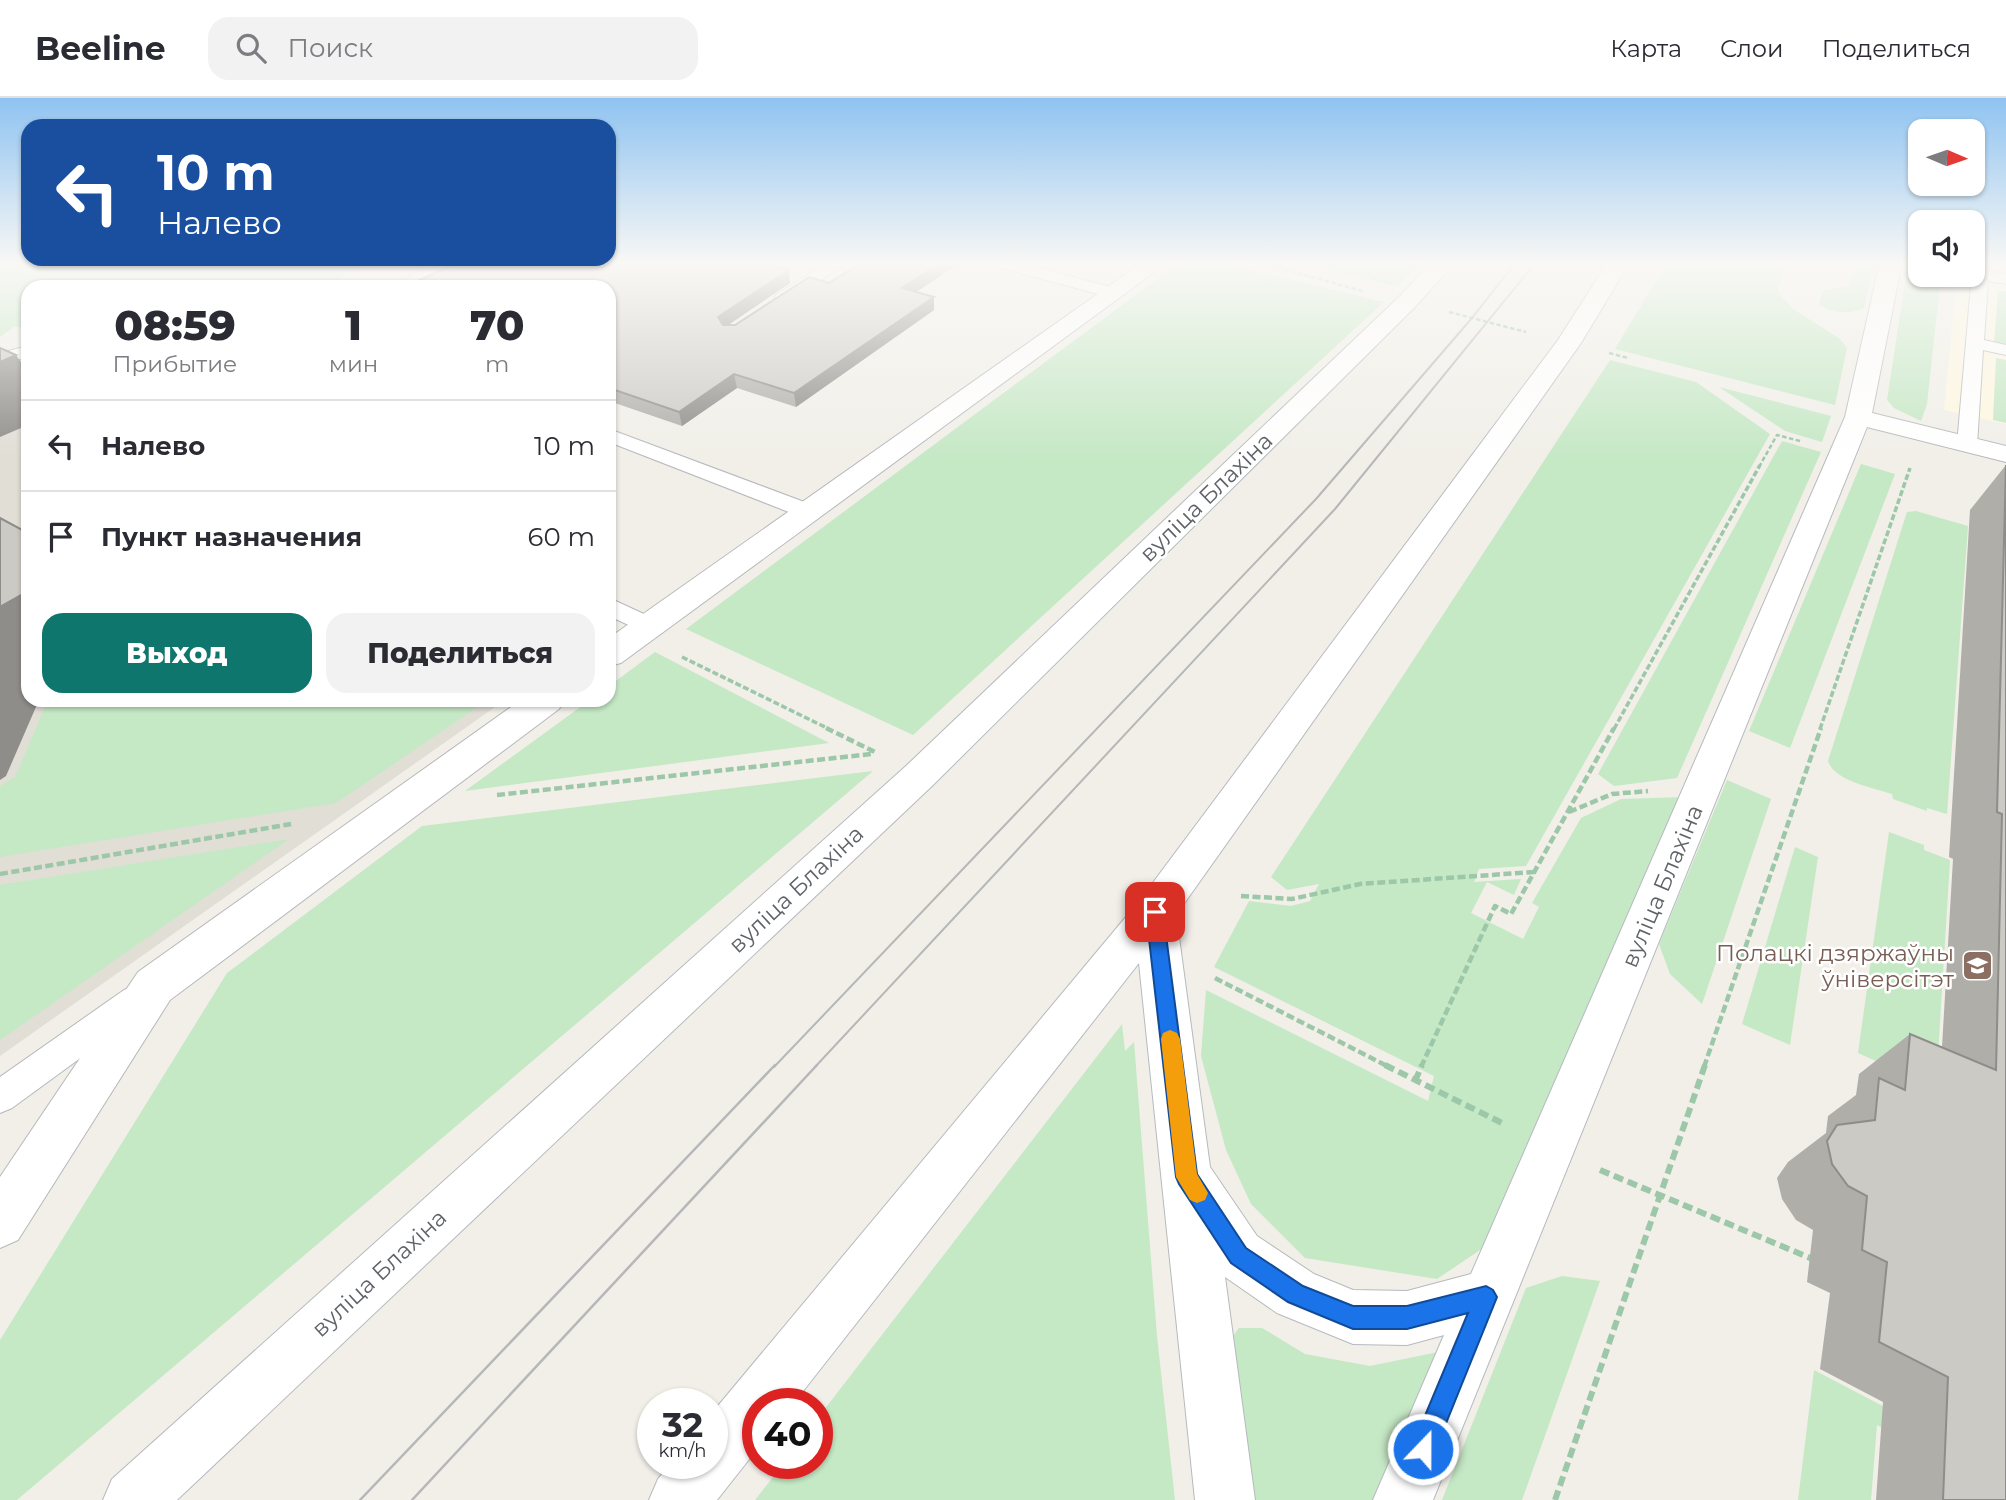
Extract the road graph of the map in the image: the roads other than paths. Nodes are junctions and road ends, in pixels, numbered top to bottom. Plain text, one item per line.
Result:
1 (1068, 327) edge
2 (1381, 327) edge
3 (1579, 327) edge
4 (1877, 327) edge
5 (1975, 327) edge
6 (1974, 343) junction
7 (2006, 350) edge
8 (21, 353) edge
9 (0, 359) edge
10 (1858, 417) junction
11 (616, 438) edge
12 (1967, 445) junction
13 (2006, 454) edge
14 (807, 511) junction
15 (616, 610) edge
16 (648, 626) junction
17 (616, 650) edge
18 (536, 707) edge
19 (1155, 912) junction
20 (154, 986) junction
21 (0, 1097) edge
22 (1187, 1177) junction
23 (0, 1222) edge
24 (1486, 1297) junction
25 (728, 1440) edge
26 (696, 1479) edge
27 (133, 1500) edge
28 (679, 1500) edge
29 (1225, 1500) edge
30 (1402, 1500) edge

1 - 14 main road
2 - 27 main road, вуліца Блахіна
3 - 19 main road
4 - 10 main road, вуліца Блахіна
5 - 6 lane
6 - 7 lane
6 - 12 lane
8 - 9 lane
10 - 12 main road
10 - 24 main road, вуліца Блахіна
11 - 14 lane
12 - 13 main road
14 - 16 main road
15 - 16 lane
16 - 17 main road
18 - 20 main road
19 - 22 main road
19 - 25 main road
20 - 21 lane
20 - 23 main road
22 - 24 main road
22 - 29 main road
24 - 30 main road, вуліца Блахіна
26 - 28 main road

